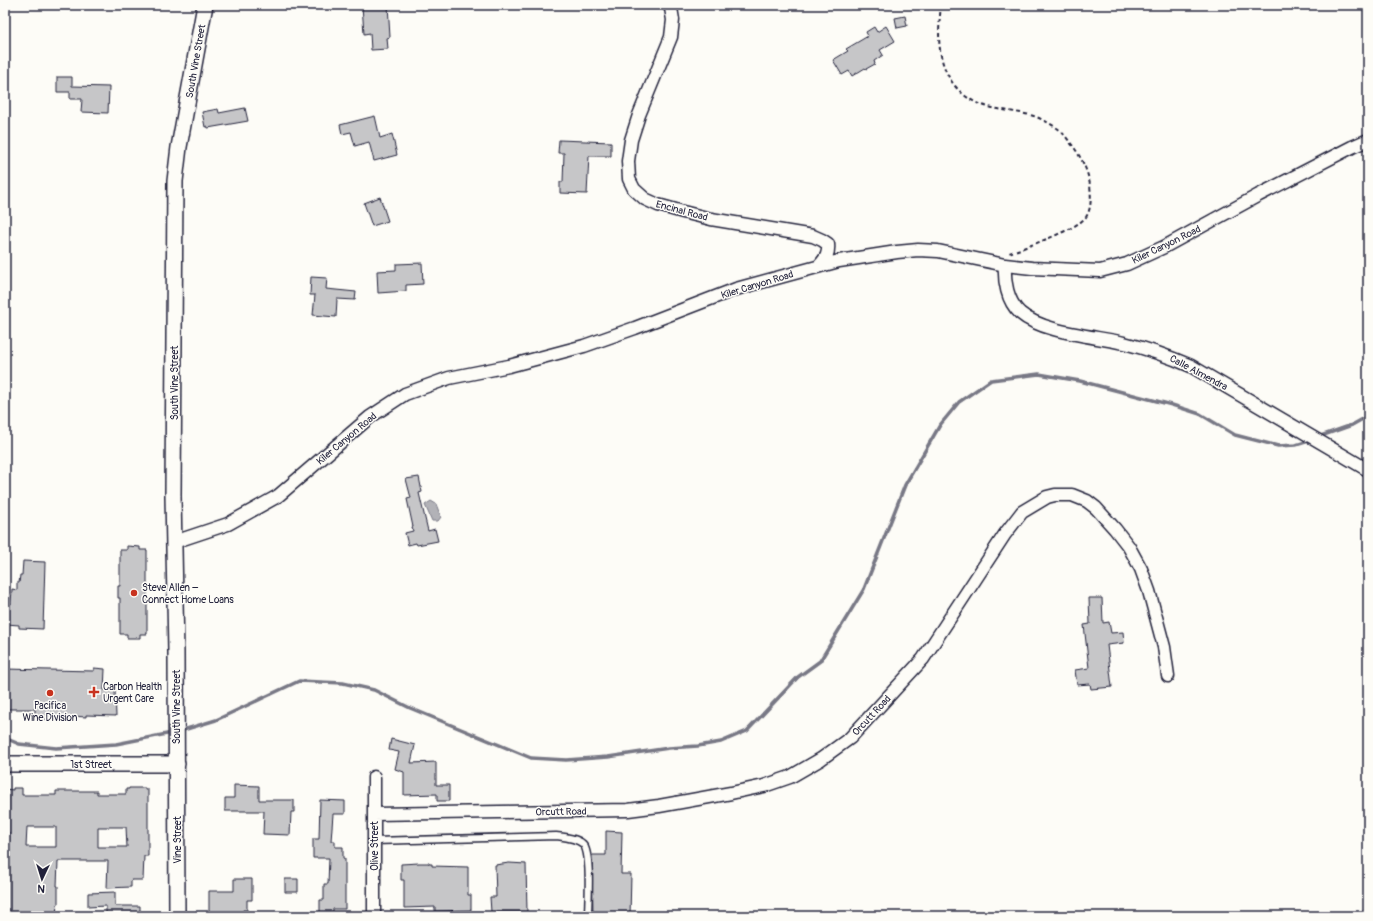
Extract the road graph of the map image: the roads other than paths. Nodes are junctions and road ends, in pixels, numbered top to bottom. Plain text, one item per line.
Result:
1 (204, 5) edge
2 (668, 5) edge
3 (1368, 140) edge
4 (1007, 259) junction
5 (820, 265) junction
6 (1368, 470) edge
7 (174, 542) junction
8 (1168, 676) dead end
9 (5, 764) edge
10 (176, 764) junction
11 (374, 777) dead end
12 (374, 814) junction
13 (374, 842) junction
14 (177, 916) edge
15 (374, 916) edge
16 (588, 916) edge

1 - 7 street, South Vine Street
2 - 5 street, Encinal Road
3 - 4 street, Kiler Canyon Road
4 - 5 street, Kiler Canyon Road
4 - 6 street, Calle Almendra
5 - 7 street, Kiler Canyon Road
7 - 10 street, South Vine Street
8 - 12 street, Orcutt Road
9 - 10 street, 1st Street
10 - 14 street, Vine Street
11 - 12 street, Olive Street
12 - 13 street, Olive Street
13 - 15 street, Olive Street
13 - 16 lane

